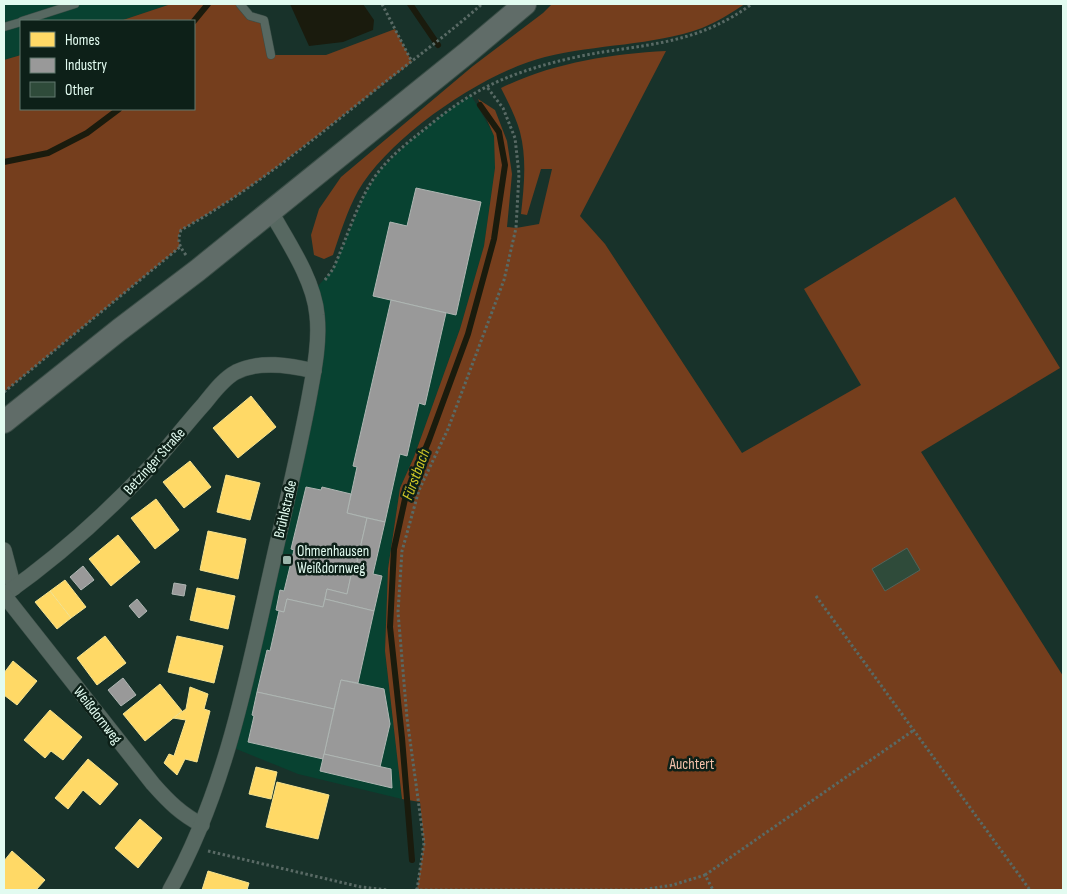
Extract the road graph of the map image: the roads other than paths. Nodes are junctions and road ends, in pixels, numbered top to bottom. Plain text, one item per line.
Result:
1 (75, 4) edge
2 (240, 4) edge
3 (525, 4) edge
4 (25, 20) edge
5 (20, 22) edge
6 (4, 27) edge
7 (271, 55) dead end
8 (271, 212) junction
9 (314, 371) junction
10 (4, 422) edge
11 (4, 550) edge
12 (7, 593) edge
13 (202, 825) junction
14 (170, 890) edge

1 - 4 lane
2 - 7 lane
3 - 8 main road
5 - 6 lane
8 - 9 street, Brühlstraße
8 - 10 main road
9 - 12 street, Betzinger Straße
9 - 13 street, Brühlstraße
11 - 12 street, Weißdornweg
12 - 13 street, Weißdornweg
13 - 14 street, Brühlstraße

